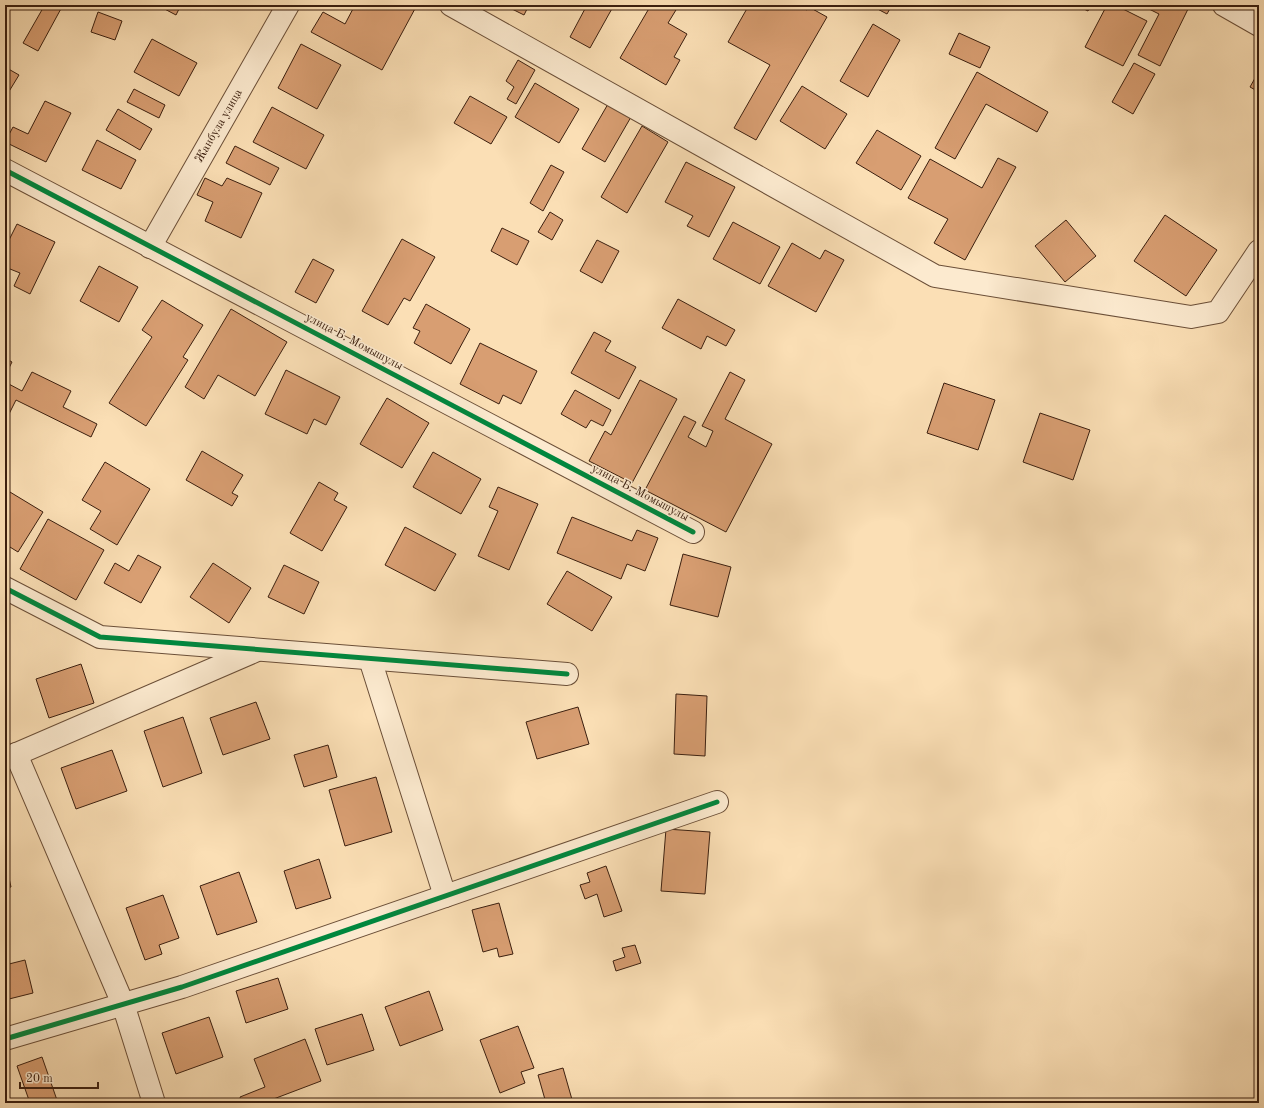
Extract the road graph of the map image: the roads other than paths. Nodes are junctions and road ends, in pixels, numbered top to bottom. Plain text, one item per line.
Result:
1 (288, 5) edge
2 (451, 5) edge
3 (1224, 5) edge
4 (1259, 25) edge
5 (5, 170) edge
6 (150, 247) junction
7 (1259, 251) edge
8 (693, 532) dead end
9 (5, 588) edge
10 (258, 650) junction
11 (370, 658) junction
12 (567, 674) dead end
13 (11, 756) edge
14 (717, 802) dead end
15 (446, 896) junction
16 (123, 1004) junction
17 (5, 1039) edge
18 (154, 1103) edge

1 - 6 street, Жанбула улица
2 - 7 street
3 - 4 street
5 - 6 street, улица Б. Момышулы
6 - 8 street, улица Б. Момышулы
9 - 10 street
10 - 11 street
10 - 13 street
11 - 12 street
11 - 15 street
13 - 16 street
14 - 15 street
15 - 16 street
16 - 17 street
16 - 18 street

